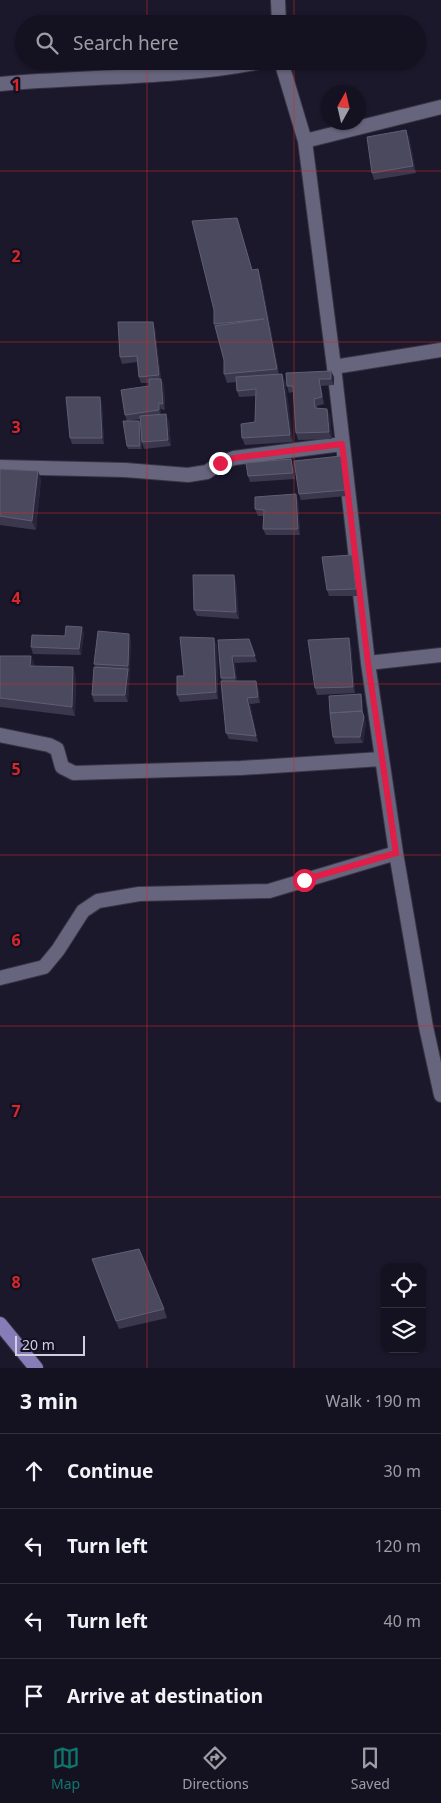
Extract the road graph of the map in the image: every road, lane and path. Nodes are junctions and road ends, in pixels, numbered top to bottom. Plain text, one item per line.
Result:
1 (278, 0) edge
2 (279, 15) edge
3 (198, 70) edge
4 (284, 70) edge
5 (0, 84) edge
6 (441, 107) edge
7 (305, 141) junction
8 (441, 350) edge
9 (334, 367) junction
10 (342, 444) junction
11 (0, 467) edge
12 (441, 655) edge
13 (368, 663) junction
14 (0, 735) edge
15 (382, 758) junction
16 (396, 853) junction
17 (0, 978) edge
18 (441, 1095) edge
19 (0, 1324) edge
20 (36, 1368) edge

1 - 2 street
3 - 5 street
4 - 7 street
6 - 7 street
7 - 9 street
8 - 9 street
9 - 10 street
10 - 11 street
10 - 13 street
12 - 13 street
13 - 15 street
14 - 15 street
15 - 16 street
16 - 17 street
16 - 18 street
19 - 20 highway

